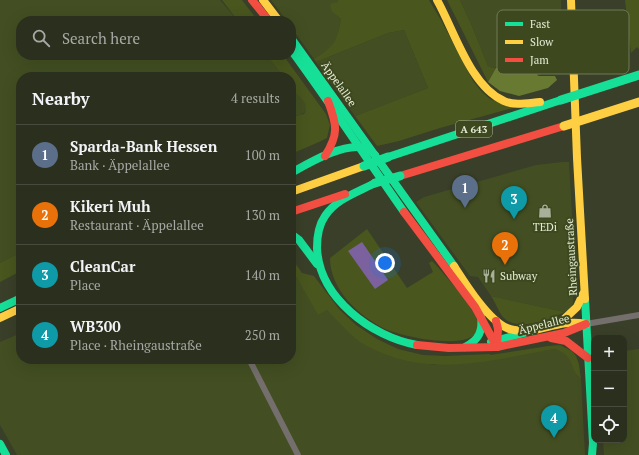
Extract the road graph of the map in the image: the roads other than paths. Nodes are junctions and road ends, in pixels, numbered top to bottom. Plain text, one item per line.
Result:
1 (252, 0) edge
2 (263, 0) edge
3 (437, 0) edge
4 (571, 0) edge
5 (571, 10) edge
6 (265, 16) edge
7 (275, 16) edge
8 (296, 45) edge
9 (296, 57) edge
10 (574, 74) edge
11 (639, 75) edge
12 (561, 100) junction
13 (328, 101) junction
14 (639, 102) edge
15 (358, 147) junction
16 (375, 155) junction
17 (325, 156) junction
18 (296, 170) edge
19 (375, 183) junction
20 (296, 190) edge
21 (296, 210) edge
22 (296, 238) edge
23 (320, 270) junction
24 (584, 287) junction
25 (16, 300) edge
26 (0, 308) edge
27 (16, 310) edge
28 (639, 315) edge
29 (481, 316) junction
30 (0, 318) edge
31 (496, 321) junction
32 (560, 322) junction
33 (586, 324) junction
34 (531, 331) junction
35 (546, 337) junction
36 (496, 343) junction
37 (463, 348) junction
38 (588, 358) junction
39 (252, 364) edge
40 (591, 409) edge
41 (593, 443) joint
42 (0, 444) edge
43 (6, 455) edge
44 (298, 455) edge
45 (592, 455) edge
46 (595, 455) edge

1 - 6 main road
2 - 7 main road
3 - 12 main road
4 - 5 main road, Rheingaustraße
8 - 16 main road, Äppelallee
9 - 13 main road, Äppelallee
10 - 24 main road, Rheingaustraße
11 - 12 main road, A 643, bridge
12 - 20 main road, A 643, bridge
13 - 15 main road, Äppelallee
13 - 17 main road
14 - 19 main road, A 643, bridge
15 - 16 main road
15 - 17 main road
15 - 29 main road, Äppelallee
16 - 31 main road, Äppelallee
17 - 18 main road
19 - 21 main road, A 643
19 - 23 main road
22 - 23 main road
23 - 37 main road
24 - 32 main road
24 - 33 main road, Rheingaustraße
25 - 26 main road
27 - 30 main road
28 - 33 street
29 - 36 main road, Äppelallee
29 - 37 main road
31 - 34 main road, Äppelallee
31 - 36 main road
32 - 33 main road, Äppelallee
32 - 34 main road, Äppelallee
33 - 35 main road, Äppelallee
33 - 38 main road, Rheingaustraße
34 - 36 main road
35 - 36 main road, Äppelallee
35 - 38 main road
36 - 37 main road
38 - 40 main road, Rheingaustraße
39 - 44 street
41 - 45 main road, Rheingaustraße
41 - 46 main road, Rheingaustraße
42 - 43 main road

